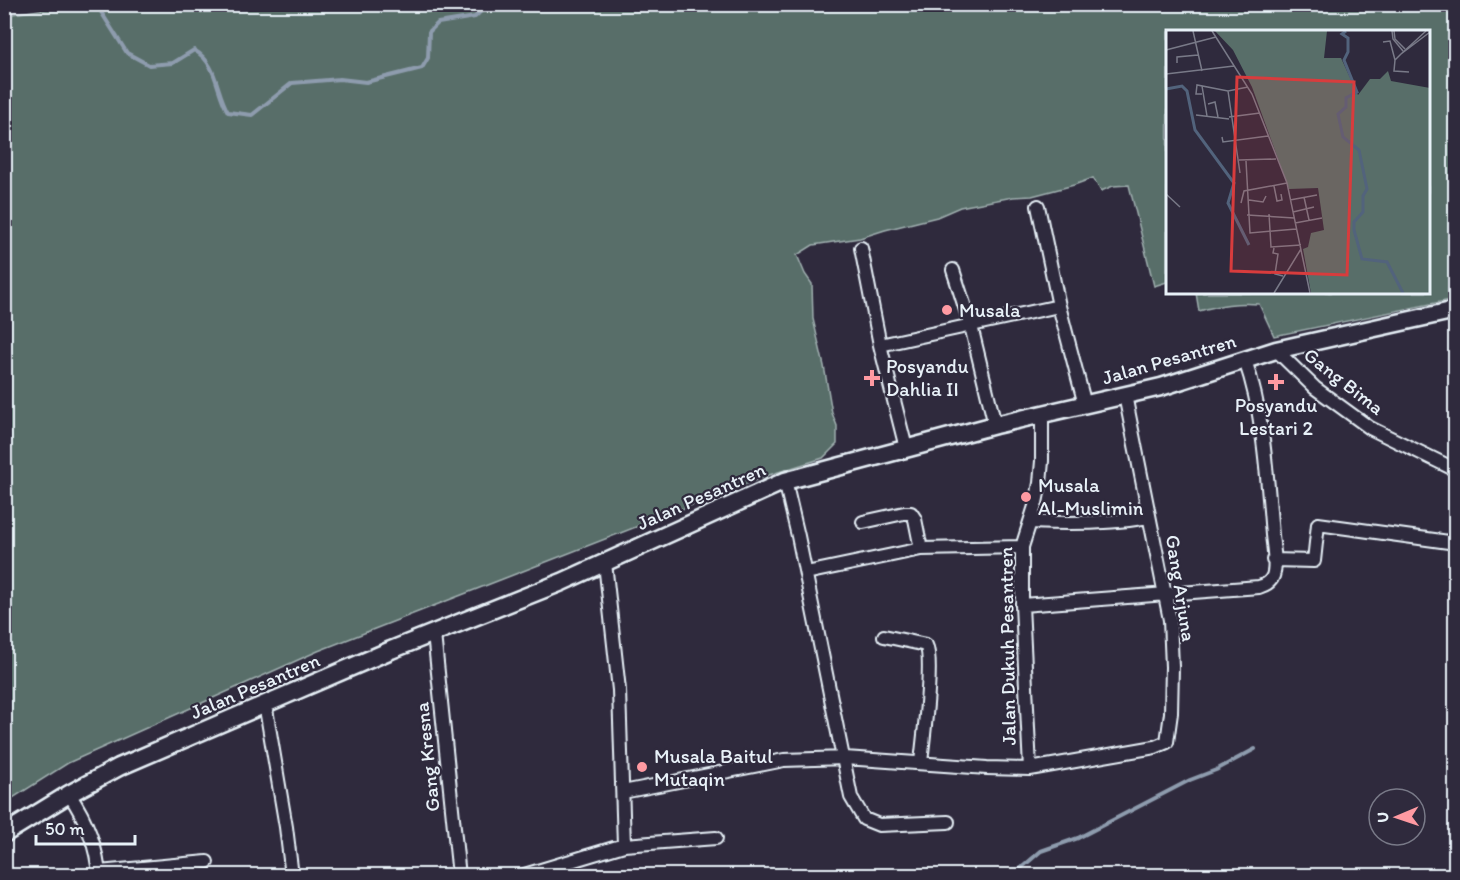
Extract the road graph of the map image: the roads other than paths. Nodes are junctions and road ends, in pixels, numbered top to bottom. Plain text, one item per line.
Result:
1 (1038, 206) dead end
2 (861, 248) dead end
3 (952, 270) dead end
4 (1059, 306) junction
5 (1455, 310) edge
6 (971, 327) junction
7 (880, 345) junction
8 (1276, 350) junction
9 (1245, 360) junction
10 (1125, 395) junction
11 (1085, 405) junction
12 (1042, 415) junction
13 (995, 425) junction
14 (906, 448) junction
15 (1455, 470) edge
16 (785, 481) junction
17 (1149, 517) junction
18 (863, 522) dead end
19 (1030, 522) junction
20 (1455, 543) edge
21 (1022, 547) junction
22 (921, 549) junction
23 (1273, 560) junction
24 (605, 563) junction
25 (806, 573) junction
26 (1166, 595) junction
27 (1022, 605) junction
28 (434, 634) junction
29 (884, 636) dead end
30 (265, 703) junction
31 (845, 758) junction
32 (921, 763) junction
33 (1030, 769) junction
34 (623, 792) junction
35 (69, 794) junction
36 (948, 822) dead end
37 (4, 834) edge
38 (716, 838) dead end
39 (624, 845) junction
40 (207, 862) dead end
41 (99, 874) edge
42 (291, 876) edge
43 (459, 876) edge
44 (521, 876) edge

1 - 4 street
2 - 7 street
3 - 6 street
4 - 6 street
4 - 11 street
5 - 8 main road, Jalan Pesantren
6 - 7 street
6 - 13 street
7 - 14 street
8 - 9 main road, Jalan Pesantren
8 - 15 street, Gang Bima
9 - 10 main road, Jalan Pesantren
9 - 23 street
10 - 11 main road, Jalan Pesantren
10 - 17 street, Gang Arjuna
11 - 12 main road, Jalan Pesantren
12 - 13 main road, Jalan Pesantren
12 - 19 street, Jalan Dukuh Pesantren
13 - 14 main road, Jalan Pesantren
14 - 16 main road, Jalan Pesantren
16 - 24 main road, Jalan Pesantren
16 - 25 street
17 - 19 street
17 - 26 street, Gang Arjuna
18 - 22 street
19 - 21 street, Jalan Dukuh Pesantren
20 - 23 street
21 - 22 street
21 - 27 street, Jalan Dukuh Pesantren
22 - 25 street
23 - 26 street
24 - 28 main road, Jalan Pesantren
24 - 34 street
25 - 31 street
26 - 27 street
26 - 33 street, Gang Arjuna
27 - 33 street, Jalan Dukuh Pesantren
28 - 30 main road, Jalan Pesantren
28 - 43 street, Gang Kresna
29 - 32 street
30 - 35 main road, Jalan Pesantren
30 - 42 street
31 - 32 street, Jalan Dukuh Pesantren
31 - 34 street, Jalan Dukuh Pesantren
31 - 36 street
32 - 33 street, Jalan Dukuh Pesantren
34 - 39 street
35 - 37 main road, Jalan Pesantren
35 - 41 street
38 - 39 street
39 - 44 street
40 - 41 street

